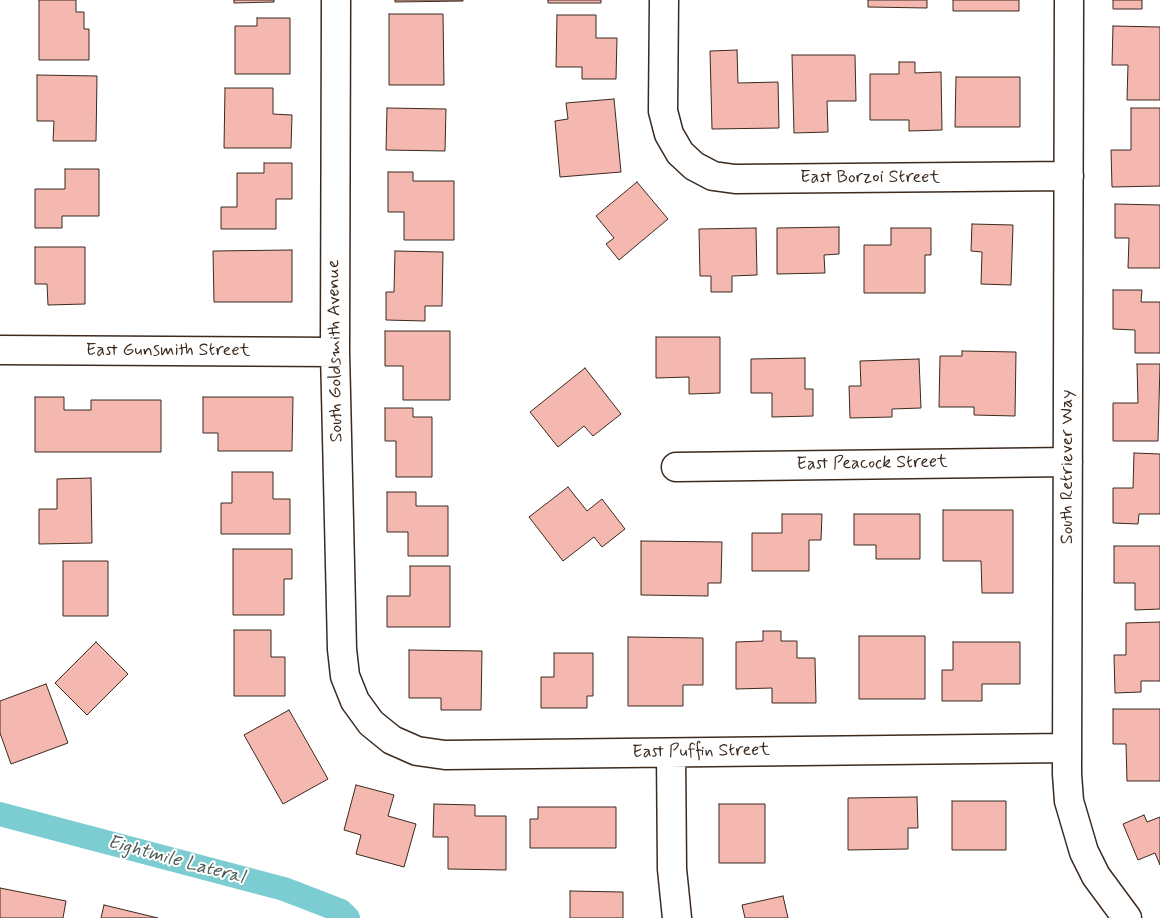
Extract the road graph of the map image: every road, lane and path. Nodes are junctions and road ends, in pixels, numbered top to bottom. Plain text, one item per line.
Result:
1 (336, 0) edge
2 (664, 0) edge
3 (1069, 0) edge
4 (1069, 176) junction
5 (0, 350) edge
6 (335, 352) junction
7 (1068, 462) junction
8 (676, 467) dead end
9 (355, 701) joint
10 (1068, 748) junction
11 (671, 753) junction
12 (677, 918) edge
13 (1127, 918) edge

1 - 6 street, South Goldsmith Avenue
2 - 4 street, East Borzoi Street
3 - 4 street, South Retriever Way
4 - 7 street, South Retriever Way
5 - 6 street, East Gunsmith Street
6 - 9 street, South Goldsmith Avenue
7 - 8 street, East Peacock Street
7 - 10 street, South Retriever Way
9 - 11 street, East Puffin Street
10 - 11 street, East Puffin Street
10 - 13 street, South Retriever Way
11 - 12 street

